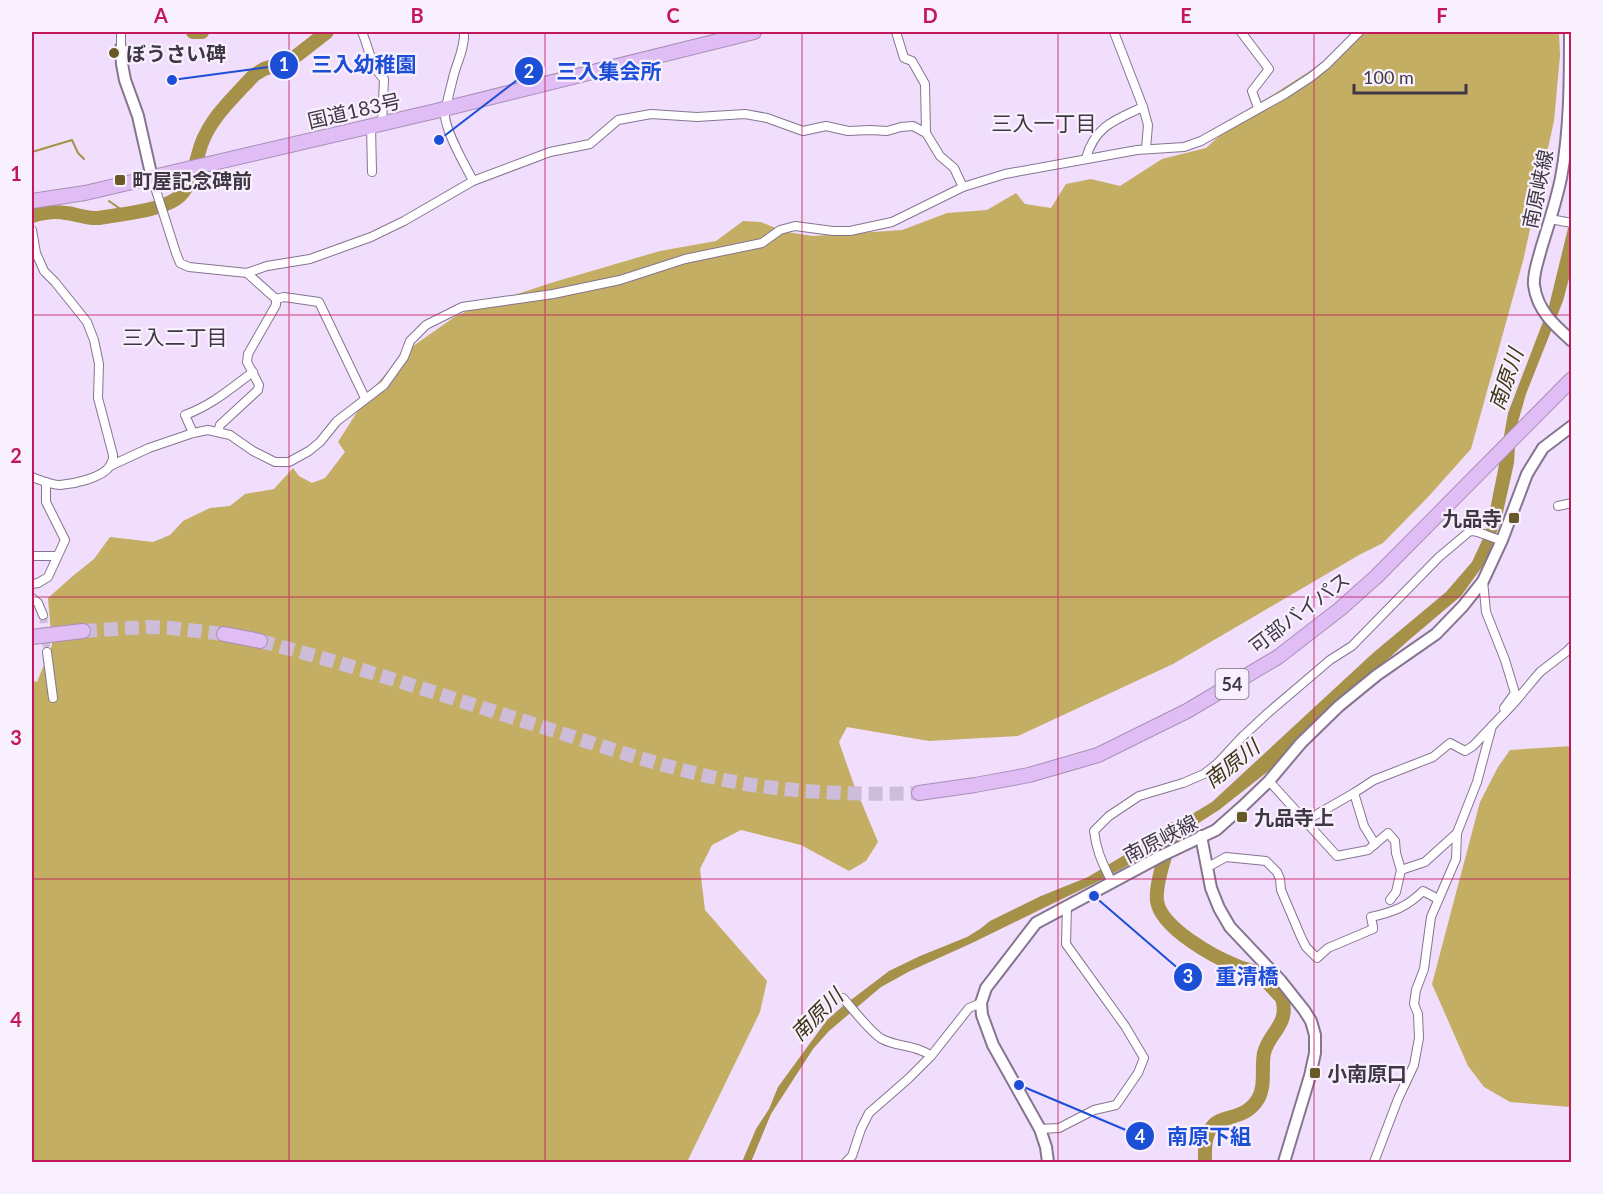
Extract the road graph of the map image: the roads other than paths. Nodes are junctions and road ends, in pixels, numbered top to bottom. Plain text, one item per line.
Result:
1 (121, 32) edge
2 (362, 32) edge
3 (464, 32) edge
4 (754, 32) edge
5 (896, 32) edge
6 (1114, 32) edge
7 (1241, 32) edge
8 (1359, 32) edge
9 (1570, 32) edge
10 (121, 48) joint
11 (1143, 107) junction
12 (446, 108) junction
13 (1258, 108) junction
14 (376, 125) junction
15 (926, 133) junction
16 (1146, 149) junction
17 (1086, 159) junction
18 (372, 171) dead end
19 (152, 178) junction
20 (473, 182) junction
21 (963, 187) junction
22 (32, 201) edge
23 (1550, 219) junction
24 (1568, 223) edge
25 (32, 230) edge
26 (247, 273) junction
27 (276, 299) junction
28 (1572, 341) edge
29 (253, 372) junction
30 (1572, 379) edge
31 (365, 398) junction
32 (1571, 428) edge
33 (218, 432) junction
34 (193, 433) junction
35 (111, 466) junction
36 (32, 477) edge
37 (46, 482) junction
38 (1572, 503) edge
39 (1558, 506) dead end
40 (1499, 540) junction
41 (32, 556) edge
42 (57, 556) junction
43 (1483, 581) junction
44 (32, 584) edge
45 (32, 598) edge
46 (43, 615) tunnel mouth
47 (83, 631) tunnel mouth
48 (224, 634) tunnel mouth
49 (32, 637) edge
50 (260, 641) tunnel mouth
51 (1572, 646) edge
52 (47, 652) tunnel mouth
53 (53, 698) dead end
54 (1503, 715) junction
55 (1492, 726) junction
56 (1269, 781) junction
57 (919, 793) tunnel mouth
58 (1354, 793) junction
59 (1307, 820) junction
60 (1457, 832) junction
61 (1201, 836) junction
62 (1375, 844) junction
63 (1208, 867) junction
64 (1401, 870) junction
65 (1111, 881) junction
66 (1390, 900) dead end
67 (1438, 900) junction
68 (1067, 906) junction
69 (843, 998) dead end
70 (981, 1003) junction
71 (931, 1056) junction
72 (1040, 1129) junction
73 (846, 1162) edge
74 (1048, 1162) edge
75 (1284, 1162) edge
76 (1374, 1162) edge

1 - 10 street
2 - 14 street
3 - 12 street
4 - 12 highway, 国道183号
5 - 15 street
6 - 11 street
7 - 13 street
8 - 13 street
9 - 23 main road, 南原峡線
10 - 19 main road
11 - 16 street
11 - 17 street
12 - 14 highway, 国道183号
12 - 20 street
13 - 16 street
14 - 18 street
14 - 19 highway, 国道183号
15 - 20 street
15 - 21 street
16 - 17 street
17 - 21 street
19 - 22 highway, 国道183号
19 - 26 street
20 - 26 street
21 - 31 street
23 - 24 street
23 - 28 main road, 南原峡線
25 - 35 street
26 - 27 street
27 - 29 street
27 - 31 street
29 - 33 street
29 - 34 street
30 - 57 highway, 可部バイパス / 54
31 - 33 street
32 - 40 main road, 南原峡線
33 - 34 street
34 - 35 street
35 - 37 street
36 - 37 street
37 - 42 street
38 - 39 street
40 - 43 main road, 南原峡線
40 - 65 street
41 - 42 street
42 - 44 street
43 - 54 street
43 - 56 main road, 南原峡線
45 - 46 street
47 - 49 highway
48 - 50 highway
51 - 54 street
52 - 53 street
54 - 55 street
55 - 58 street
55 - 60 street
56 - 59 street
56 - 61 main road, 南原峡線
58 - 59 street
58 - 62 street
59 - 62 street
60 - 64 street
60 - 67 street
61 - 63 main road
61 - 65 main road, 南原峡線
62 - 64 street
63 - 67 street
63 - 75 main road
64 - 66 street
65 - 68 main road, 南原峡線
67 - 76 street
68 - 70 main road, 南原峡線
68 - 72 street
69 - 71 street
70 - 71 street
70 - 72 main road
71 - 73 street
72 - 74 main road

